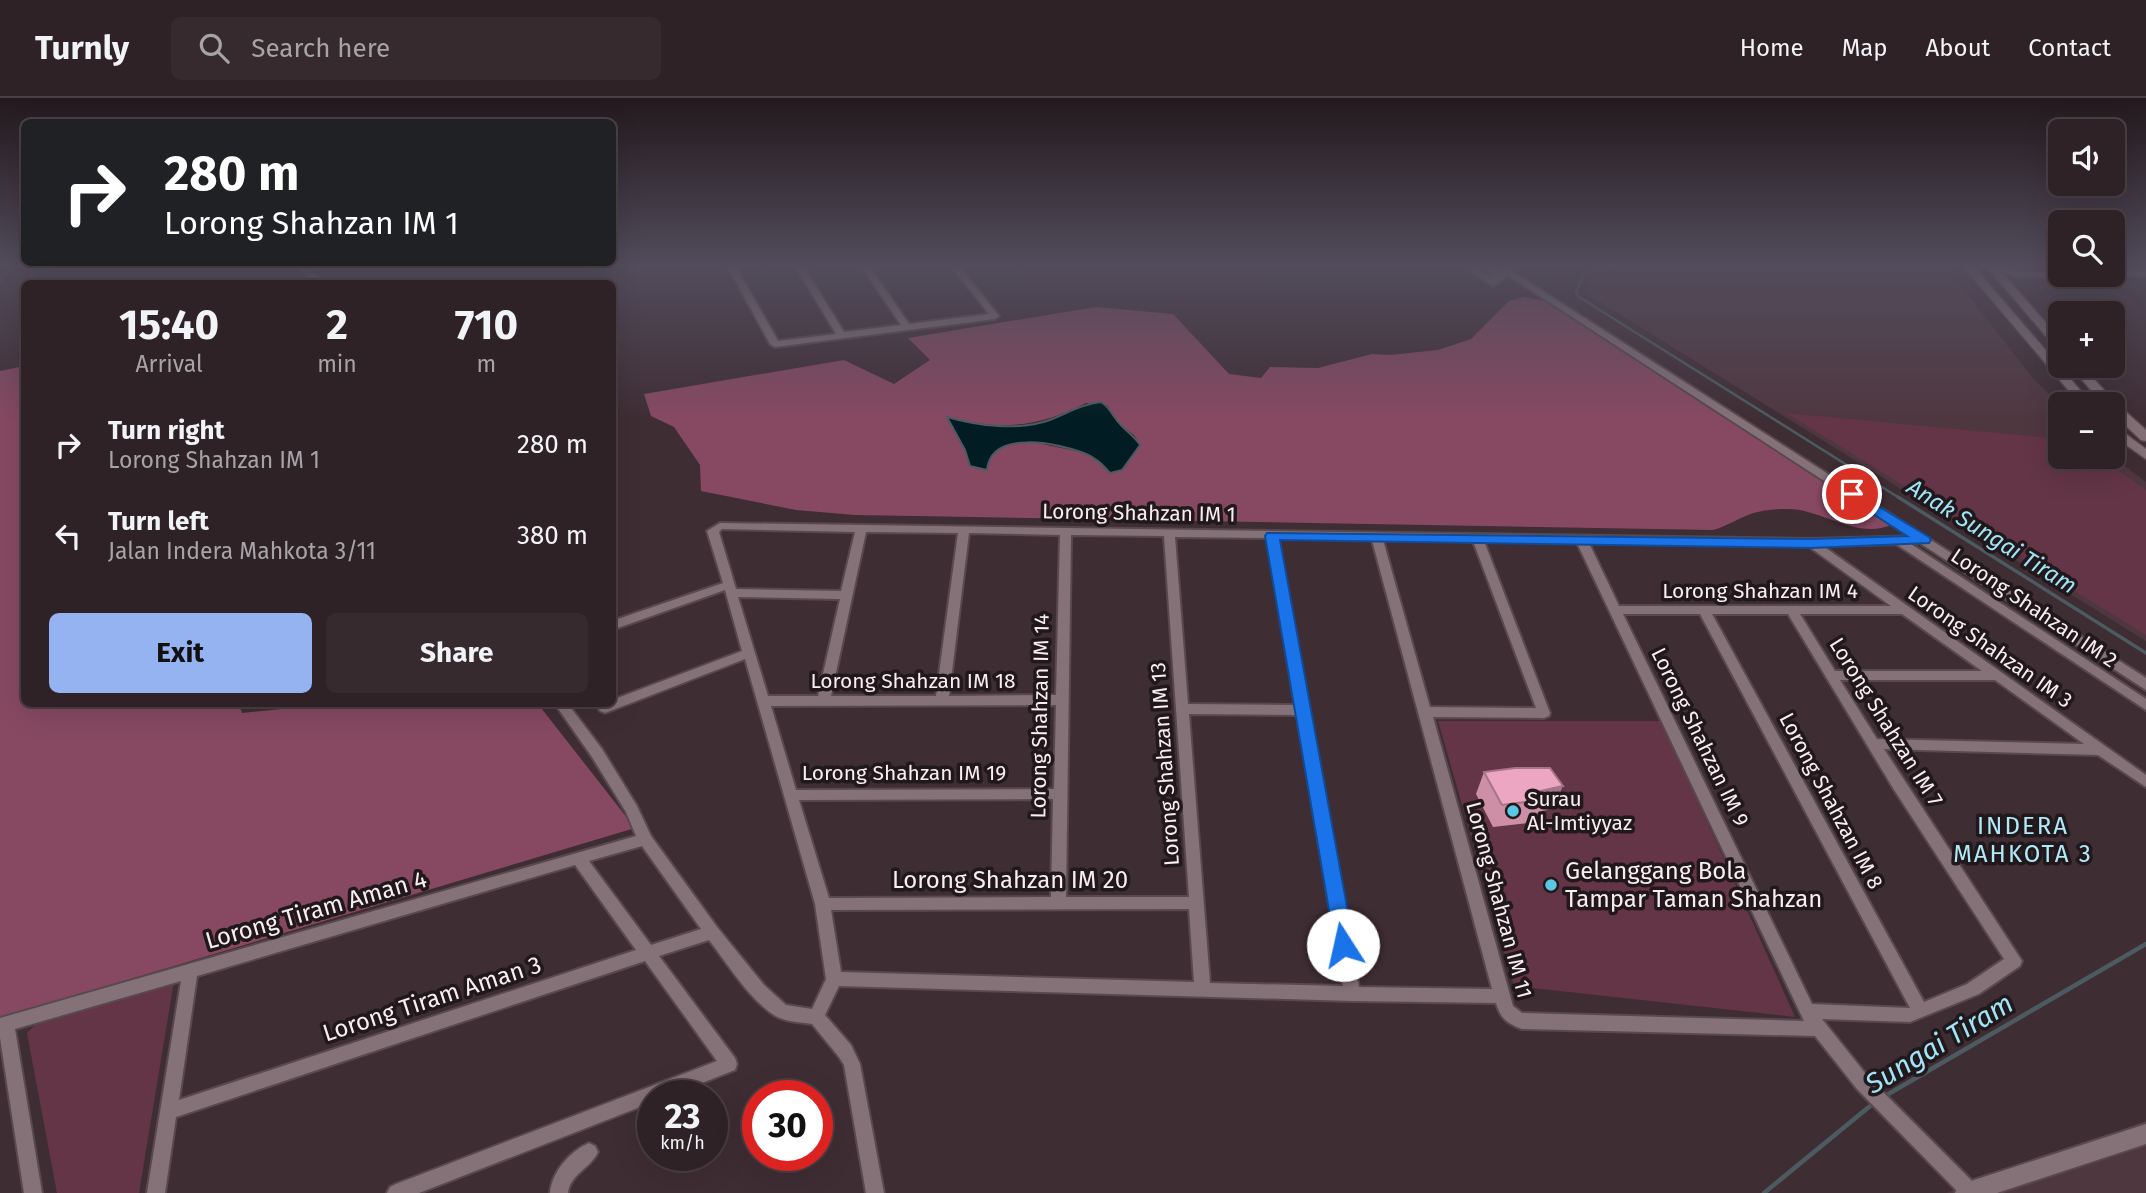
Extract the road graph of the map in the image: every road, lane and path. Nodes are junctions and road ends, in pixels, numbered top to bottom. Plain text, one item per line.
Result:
1 (761, 318) edge
2 (831, 318) edge
3 (900, 318) edge
4 (978, 318) edge
5 (1580, 318) edge
6 (2009, 318) edge
7 (2036, 318) edge
8 (906, 327) junction
9 (2048, 332) edge
10 (842, 336) junction
11 (2087, 378) edge
12 (2075, 392) edge
13 (2099, 392) edge
14 (2125, 418) edge
15 (2146, 437) edge
16 (2125, 438) edge
17 (2146, 455) edge
18 (862, 527) junction
19 (964, 529) junction
20 (1066, 531) junction
21 (1169, 534) junction
22 (1272, 536) junction
23 (1377, 537) junction
24 (1477, 538) junction
25 (1581, 539) junction
26 (1924, 540) junction
27 (1900, 542) junction
28 (1811, 543) junction
29 (730, 589) junction
30 (846, 595) junction
31 (1615, 610) junction
32 (1905, 610) junction
33 (1704, 611) junction
34 (1792, 611) junction
35 (616, 625) edge
36 (749, 653) junction
37 (1833, 675) junction
38 (1997, 676) junction
39 (2146, 685) edge
40 (824, 700) junction
41 (942, 700) junction
42 (1062, 700) junction
43 (616, 701) edge
44 (764, 701) junction
45 (2146, 705) edge
46 (563, 707) edge
47 (1182, 709) junction
48 (1302, 710) junction
49 (1426, 712) junction
50 (1875, 744) junction
51 (2101, 750) junction
52 (2146, 782) edge
53 (1060, 794) junction
54 (790, 795) junction
55 (645, 839) junction
56 (578, 859) junction
57 (1197, 902) junction
58 (1058, 903) junction
59 (823, 904) junction
60 (712, 932) junction
61 (649, 954) junction
62 (190, 971) junction
63 (834, 979) junction
64 (1203, 990) junction
65 (1353, 994) junction
66 (1502, 996) junction
67 (1920, 1011) junction
68 (1807, 1012) junction
69 (817, 1017) junction
70 (3, 1025) edge
71 (1818, 1029) junction
72 (167, 1112) junction
73 (2146, 1134) edge
74 (589, 1152) dead end
75 (1968, 1192) edge
76 (33, 1193) edge
77 (156, 1193) edge
78 (396, 1193) edge
79 (559, 1193) edge
80 (874, 1193) edge

1 - 10 street
2 - 10 street
3 - 8 street
4 - 8 street
5 - 26 street
6 - 12 main road
7 - 9 main road
8 - 10 street
11 - 13 main road
14 - 15 main road
16 - 17 main road
18 - 19 street, Lorong Shahzan IM 1
18 - 29 street, Lorong Shahzan IM 1
18 - 30 street
19 - 20 street, Lorong Shahzan IM 1
19 - 41 street
20 - 21 street, Lorong Shahzan IM 1
20 - 42 street, Lorong Shahzan IM 14
21 - 22 street, Lorong Shahzan IM 1
21 - 47 street, Lorong Shahzan IM 13
22 - 23 street, Lorong Shahzan IM 1
22 - 48 street
23 - 24 street, Lorong Shahzan IM 1
23 - 49 street, Lorong Shahzan IM 11
24 - 25 street, Lorong Shahzan IM 1
24 - 49 street
25 - 28 street, Lorong Shahzan IM 1
25 - 31 street, Lorong Shahzan IM 9
26 - 27 street, Lorong Shahzan IM 1
26 - 39 street
27 - 28 street, Lorong Shahzan IM 1
27 - 45 street, Lorong Shahzan IM 2
28 - 32 street, Lorong Shahzan IM 3
29 - 30 street
29 - 35 street
29 - 36 street
30 - 40 street
31 - 33 street, Lorong Shahzan IM 4
31 - 68 street, Lorong Shahzan IM 9
32 - 34 street, Lorong Shahzan IM 4
32 - 38 street, Lorong Shahzan IM 3
33 - 34 street, Lorong Shahzan IM 4
33 - 67 street, Lorong Shahzan IM 8
34 - 37 street, Lorong Shahzan IM 7
36 - 43 street
36 - 44 street
37 - 38 street
37 - 50 street, Lorong Shahzan IM 7
38 - 51 street, Lorong Shahzan IM 3
40 - 41 street, Lorong Shahzan IM 18
40 - 44 street, Lorong Shahzan IM 18
41 - 42 street, Lorong Shahzan IM 18
42 - 53 street, Lorong Shahzan IM 14
44 - 54 street
46 - 55 street
47 - 48 street
47 - 57 street, Lorong Shahzan IM 13
48 - 65 street
49 - 66 street, Lorong Shahzan IM 11
50 - 51 street
50 - 67 street, Lorong Shahzan IM 7
51 - 52 street, Lorong Shahzan IM 3
53 - 54 street, Lorong Shahzan IM 19
53 - 58 street, Lorong Shahzan IM 14
54 - 59 street
55 - 56 street, Lorong Tiram Aman 4
55 - 60 street
56 - 61 street
56 - 62 street, Lorong Tiram Aman 4
57 - 58 street, Lorong Shahzan IM 20
57 - 64 street, Lorong Shahzan IM 13
58 - 59 street, Lorong Shahzan IM 20
59 - 63 street
60 - 61 street, Lorong Tiram Aman 3
60 - 69 street
61 - 72 street, Lorong Tiram Aman 3
61 - 78 street
62 - 70 street, Lorong Tiram Aman 4
62 - 72 street
63 - 64 street
63 - 69 street
64 - 65 street
65 - 66 street
66 - 71 street, Lorong Shahzan IM 11
67 - 68 street
68 - 71 street, Lorong Shahzan IM 9
69 - 80 street
70 - 76 street
71 - 75 street, Lorong Shahzan IM 9
72 - 77 street
73 - 75 street
74 - 79 street

